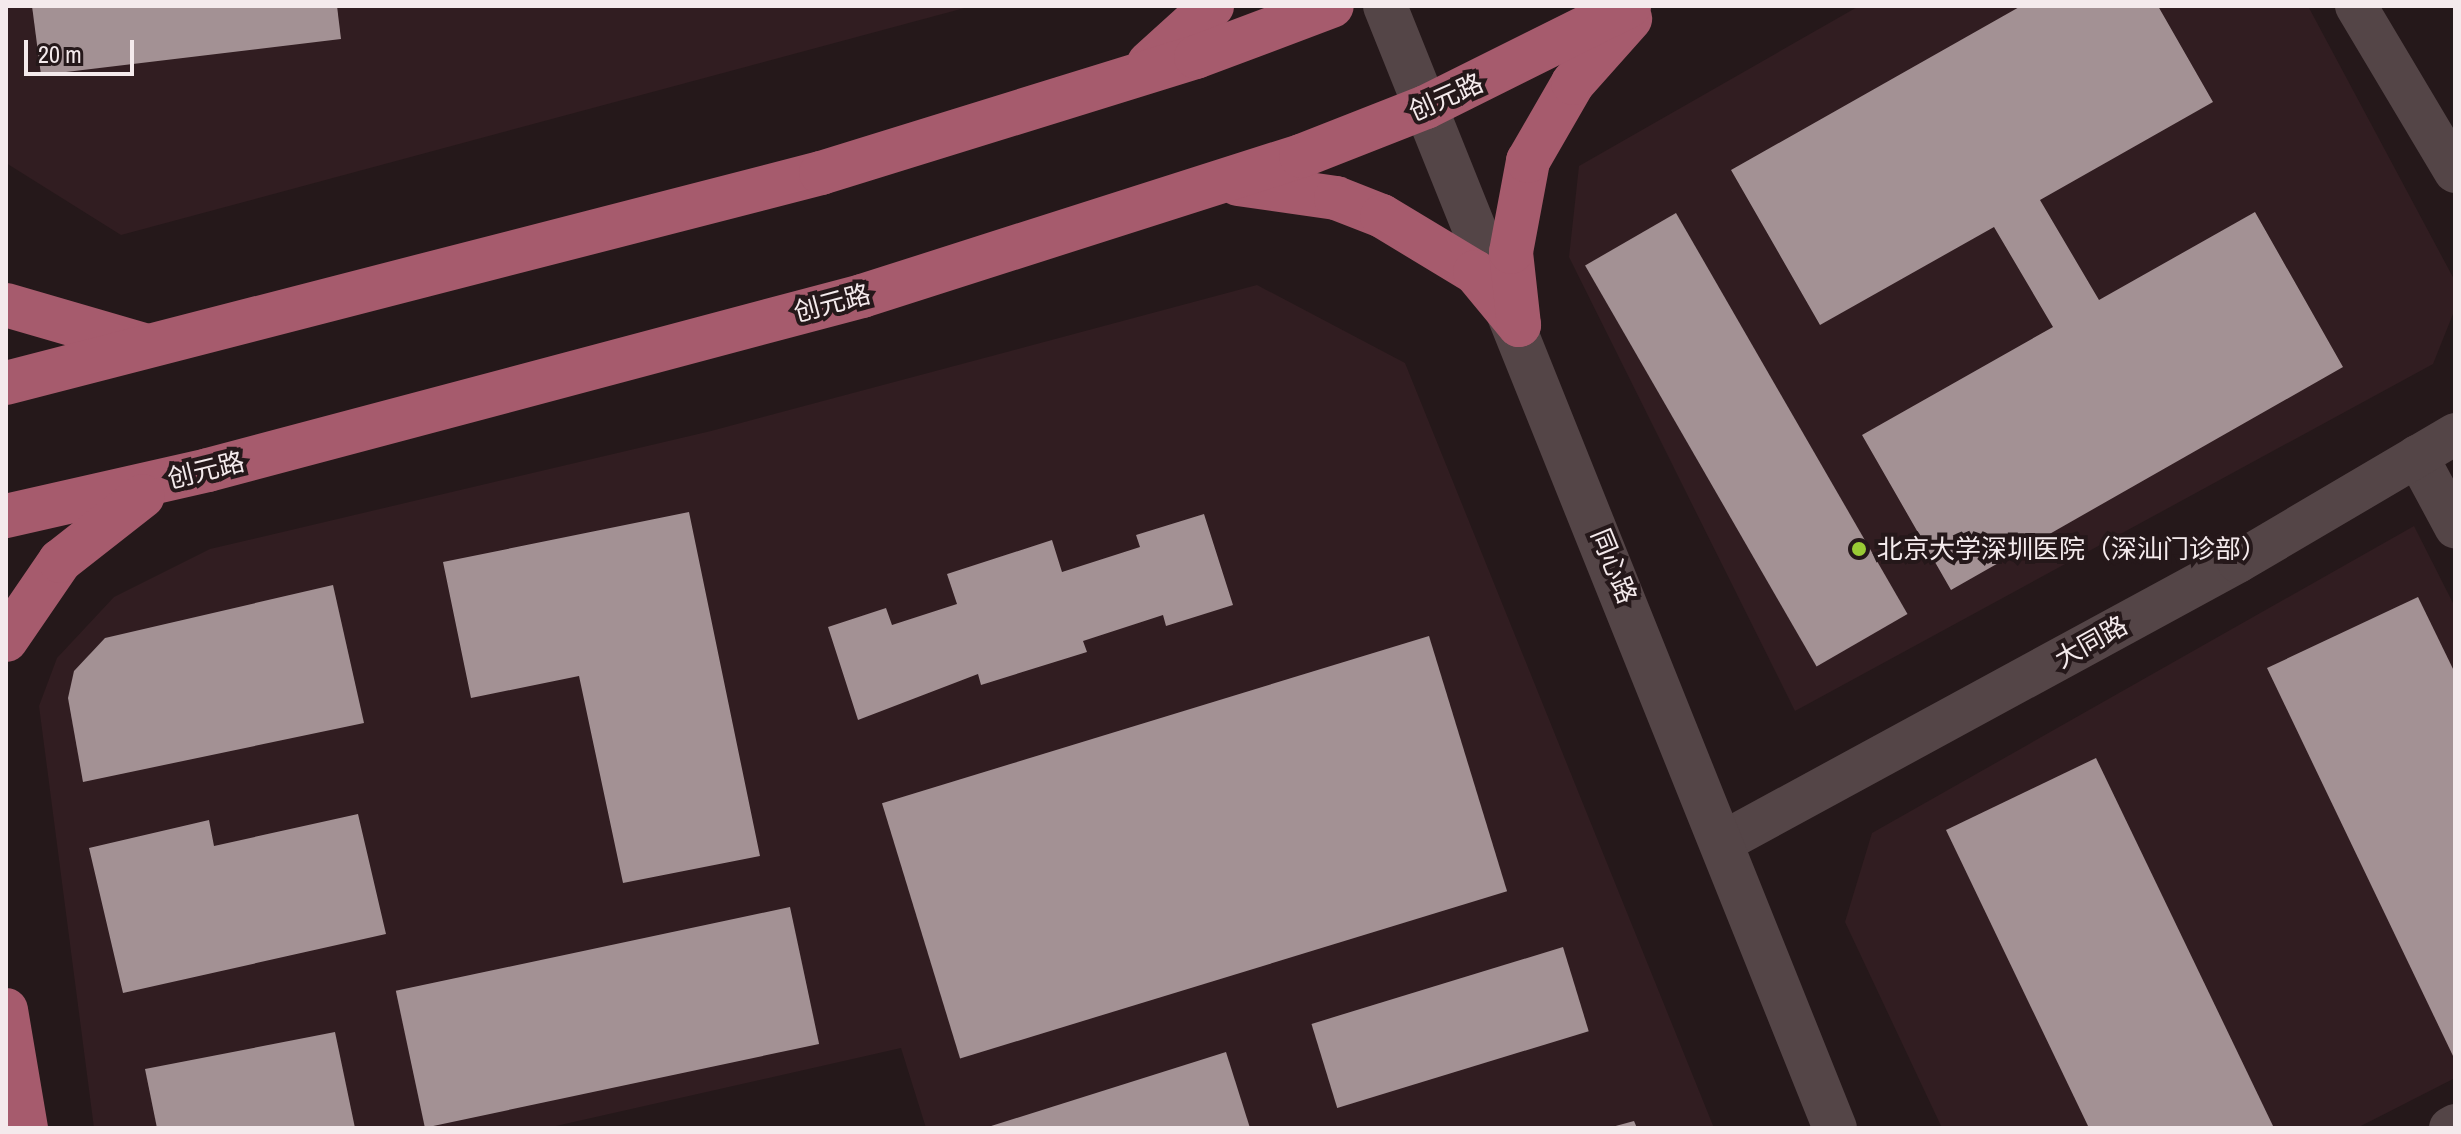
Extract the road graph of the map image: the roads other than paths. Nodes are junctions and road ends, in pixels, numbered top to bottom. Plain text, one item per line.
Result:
1 (1212, 6) edge
2 (1332, 6) edge
3 (1385, 6) edge
4 (1629, 6) edge
5 (1643, 6) edge
6 (2356, 6) edge
7 (1125, 80) junction
8 (1426, 107) junction
9 (2455, 172) edge
10 (1216, 183) junction
11 (6, 305) edge
12 (1519, 325) junction
13 (154, 347) junction
14 (6, 383) edge
15 (2455, 434) edge
16 (2417, 456) junction
17 (174, 478) junction
18 (6, 516) edge
19 (2455, 527) edge
20 (6, 640) edge
21 (1723, 842) junction
22 (6, 1010) edge
23 (26, 1128) edge
24 (1835, 1128) edge

1 - 7 main road
2 - 7 main road
3 - 8 street, 同心路
4 - 8 main road, 创元路
5 - 12 main road
6 - 9 street
7 - 13 main road
8 - 10 main road, 创元路
8 - 12 street, 同心路
10 - 12 main road
10 - 17 main road, 创元路
11 - 13 main road
12 - 21 street, 同心路
13 - 14 main road
15 - 16 street, 大同路
16 - 19 street
16 - 21 street, 大同路
17 - 18 main road, 创元路
17 - 20 main road
21 - 24 street, 同心路
22 - 23 main road

